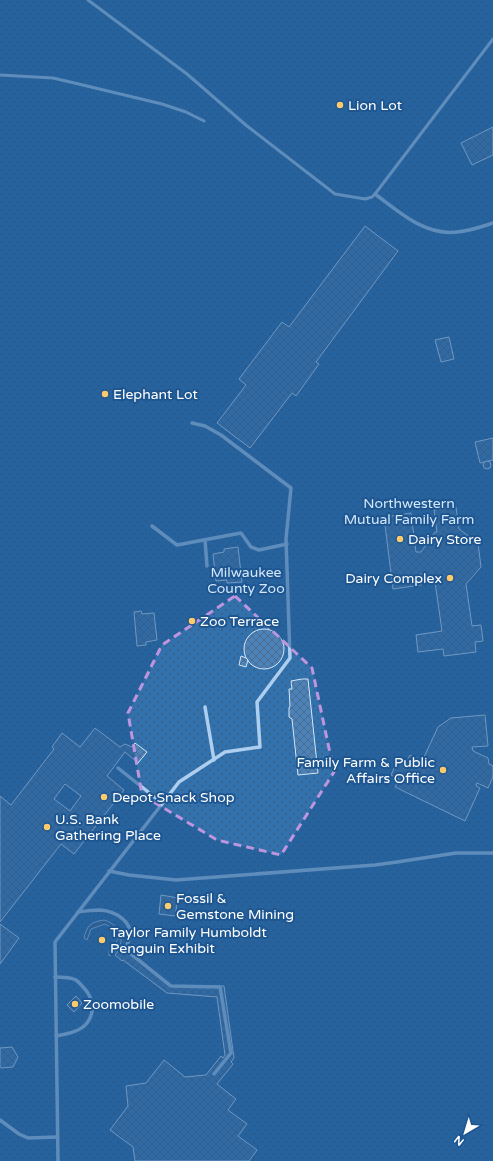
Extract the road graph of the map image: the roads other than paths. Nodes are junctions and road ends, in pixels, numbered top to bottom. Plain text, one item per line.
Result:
1 (88, 0) edge
2 (493, 39) edge
3 (0, 75) edge
4 (204, 121) dead end
5 (375, 194) junction
6 (493, 223) edge
7 (192, 422) dead end
8 (152, 526) dead end
9 (205, 540) junction
10 (287, 544) junction
11 (207, 566) dead end
12 (204, 707) dead end
13 (214, 760) junction
14 (118, 768) dead end
15 (162, 804) junction
16 (493, 853) edge
17 (109, 871) junction
18 (78, 912) junction
19 (55, 977) junction
20 (56, 1036) junction
21 (214, 1074) dead end
22 (0, 1120) edge
23 (57, 1137) junction
24 (58, 1161) edge

1 - 5 lane
2 - 5 lane
3 - 4 lane
5 - 6 street
7 - 10 street
8 - 9 street
9 - 10 street
9 - 11 street
10 - 13 street
12 - 13 street
13 - 15 street
14 - 15 street
15 - 17 street
16 - 17 street
17 - 18 street
18 - 19 street
18 - 21 street
19 - 20 street
19 - 20 street
20 - 23 street
22 - 23 street
23 - 24 street

